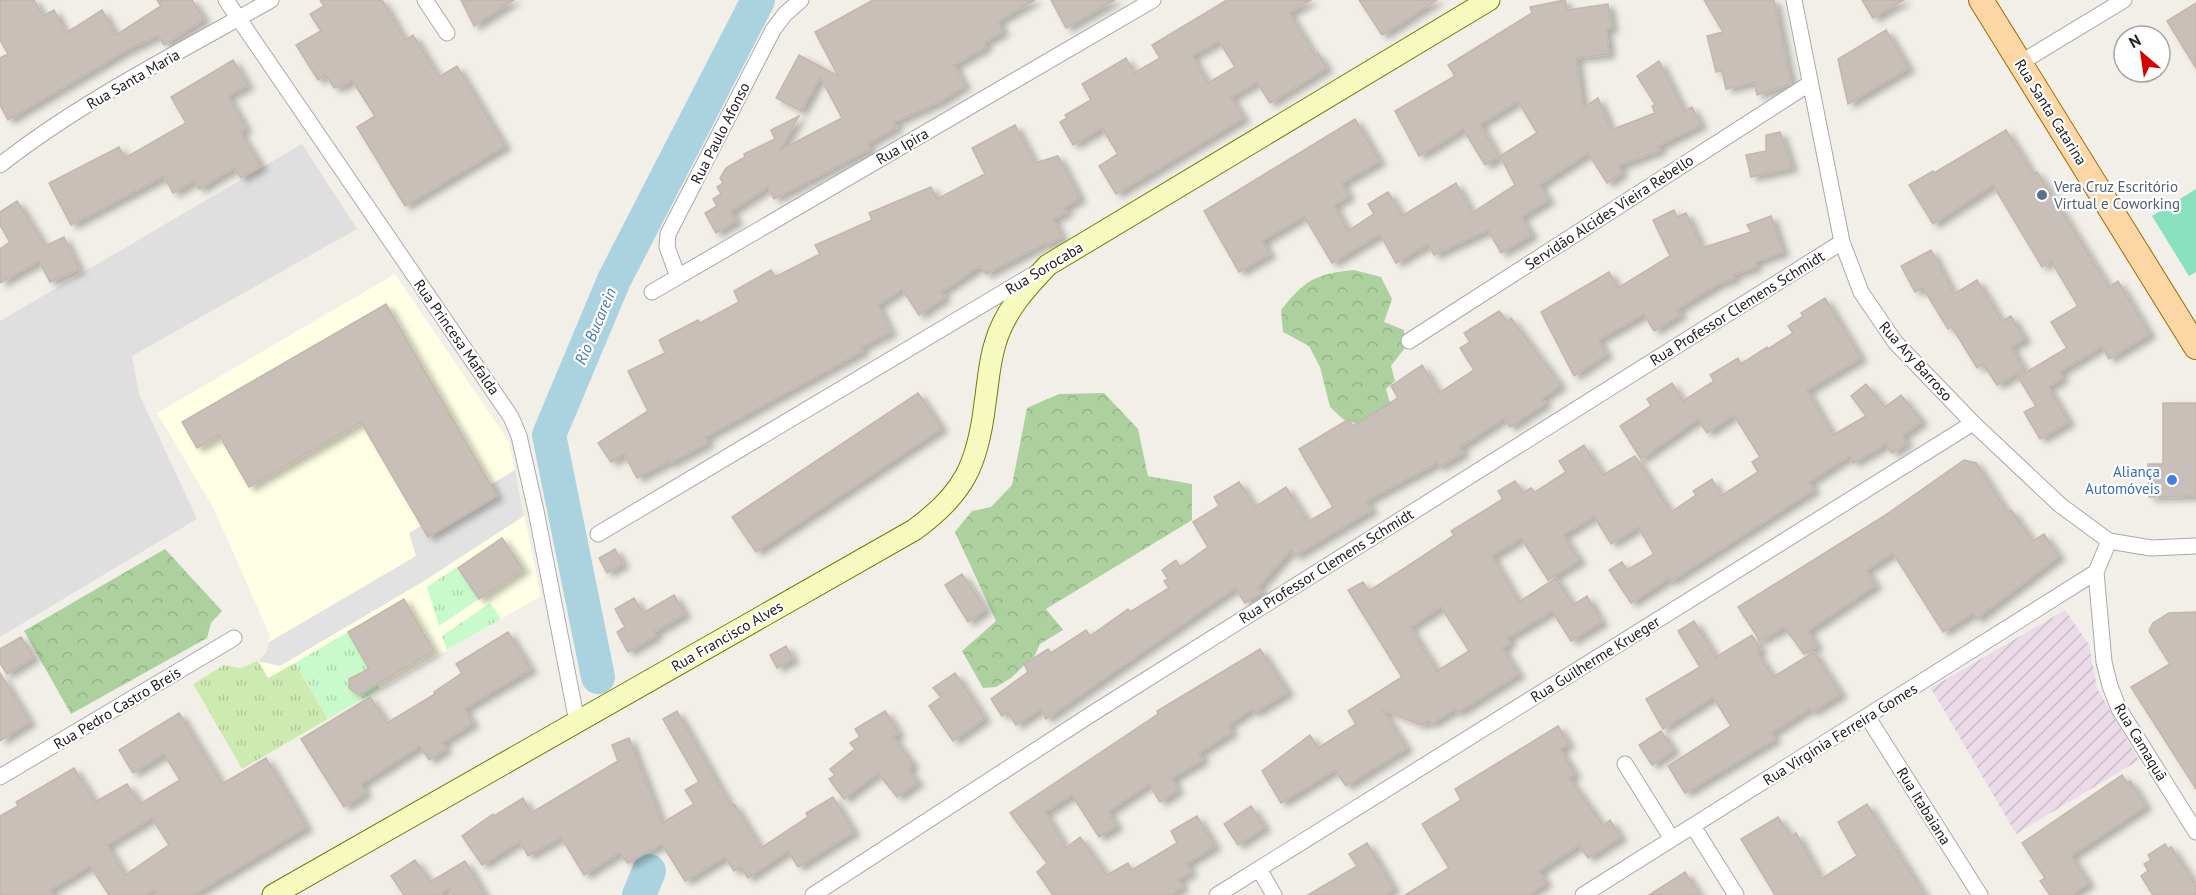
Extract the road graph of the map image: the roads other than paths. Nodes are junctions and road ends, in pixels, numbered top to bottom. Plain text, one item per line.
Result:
1 (226, 0) edge
2 (271, 0) edge
3 (425, 0) edge
4 (801, 0) edge
5 (1153, 0) edge
6 (1489, 0) edge
7 (1794, 0) edge
8 (1981, 0) edge
9 (2124, 0) edge
10 (239, 18) junction
11 (447, 33) dead end
12 (2020, 63) junction
13 (1809, 84) junction
14 (0, 165) edge
15 (1842, 242) junction
16 (1048, 266) junction
17 (678, 277) junction
18 (652, 292) dead end
19 (1409, 341) dead end
20 (2196, 347) edge
21 (1973, 423) junction
22 (598, 534) dead end
23 (2109, 541) junction
24 (2196, 546) edge
25 (2096, 572) junction
26 (234, 638) dead end
27 (1867, 716) junction
28 (577, 722) junction
29 (1625, 764) dead end
30 (0, 777) edge
31 (1693, 826) junction
32 (2196, 832) edge
33 (1672, 839) junction
34 (1259, 869) junction
35 (273, 895) edge
36 (813, 895) edge
37 (1217, 895) edge
38 (1274, 895) edge
39 (1583, 895) edge
40 (1736, 895) edge
41 (1980, 895) edge

1 - 10 street, Rua Princesa Mafalda
2 - 10 street, Rua Santa Maria
3 - 11 street
4 - 17 street, Rua Paulo Afonso
5 - 17 street, Rua Ipira
6 - 16 main road, Rua Sorocaba
7 - 13 street, Rua Ary Barroso
8 - 12 main road, Rua Santa Catarina
9 - 12 street
10 - 14 street, Rua Santa Maria
10 - 28 street, Rua Princesa Mafalda
12 - 20 main road, Rua Santa Catarina
13 - 15 street, Rua Ary Barroso
13 - 19 street, Servidão Alcides Vieira Rebello
15 - 21 street, Rua Ary Barroso
15 - 36 street, Rua Professor Clemens Schmidt
16 - 22 street, Rua Sorocaba
16 - 28 main road, Rua Francisco Alves
17 - 18 street, Rua Ipira
21 - 23 street, Rua Ary Barroso
21 - 34 street, Rua Guilherme Krueger
23 - 24 street, Rua Ary Barroso
23 - 25 street, Rua Camaquã
25 - 27 street, Rua Virgínia Ferreira Gomes
25 - 32 street, Rua Camaquã
26 - 30 street, Rua Pedro Castro Breis
27 - 31 street, Rua Virgínia Ferreira Gomes
27 - 41 street, Rua Itabaiana
28 - 35 main road, Rua Francisco Alves
29 - 33 street
31 - 33 street, Rua Virgínia Ferreira Gomes
31 - 40 street
33 - 39 street, Rua Virgínia Ferreira Gomes
34 - 37 street, Rua Guilherme Krueger
34 - 38 street

